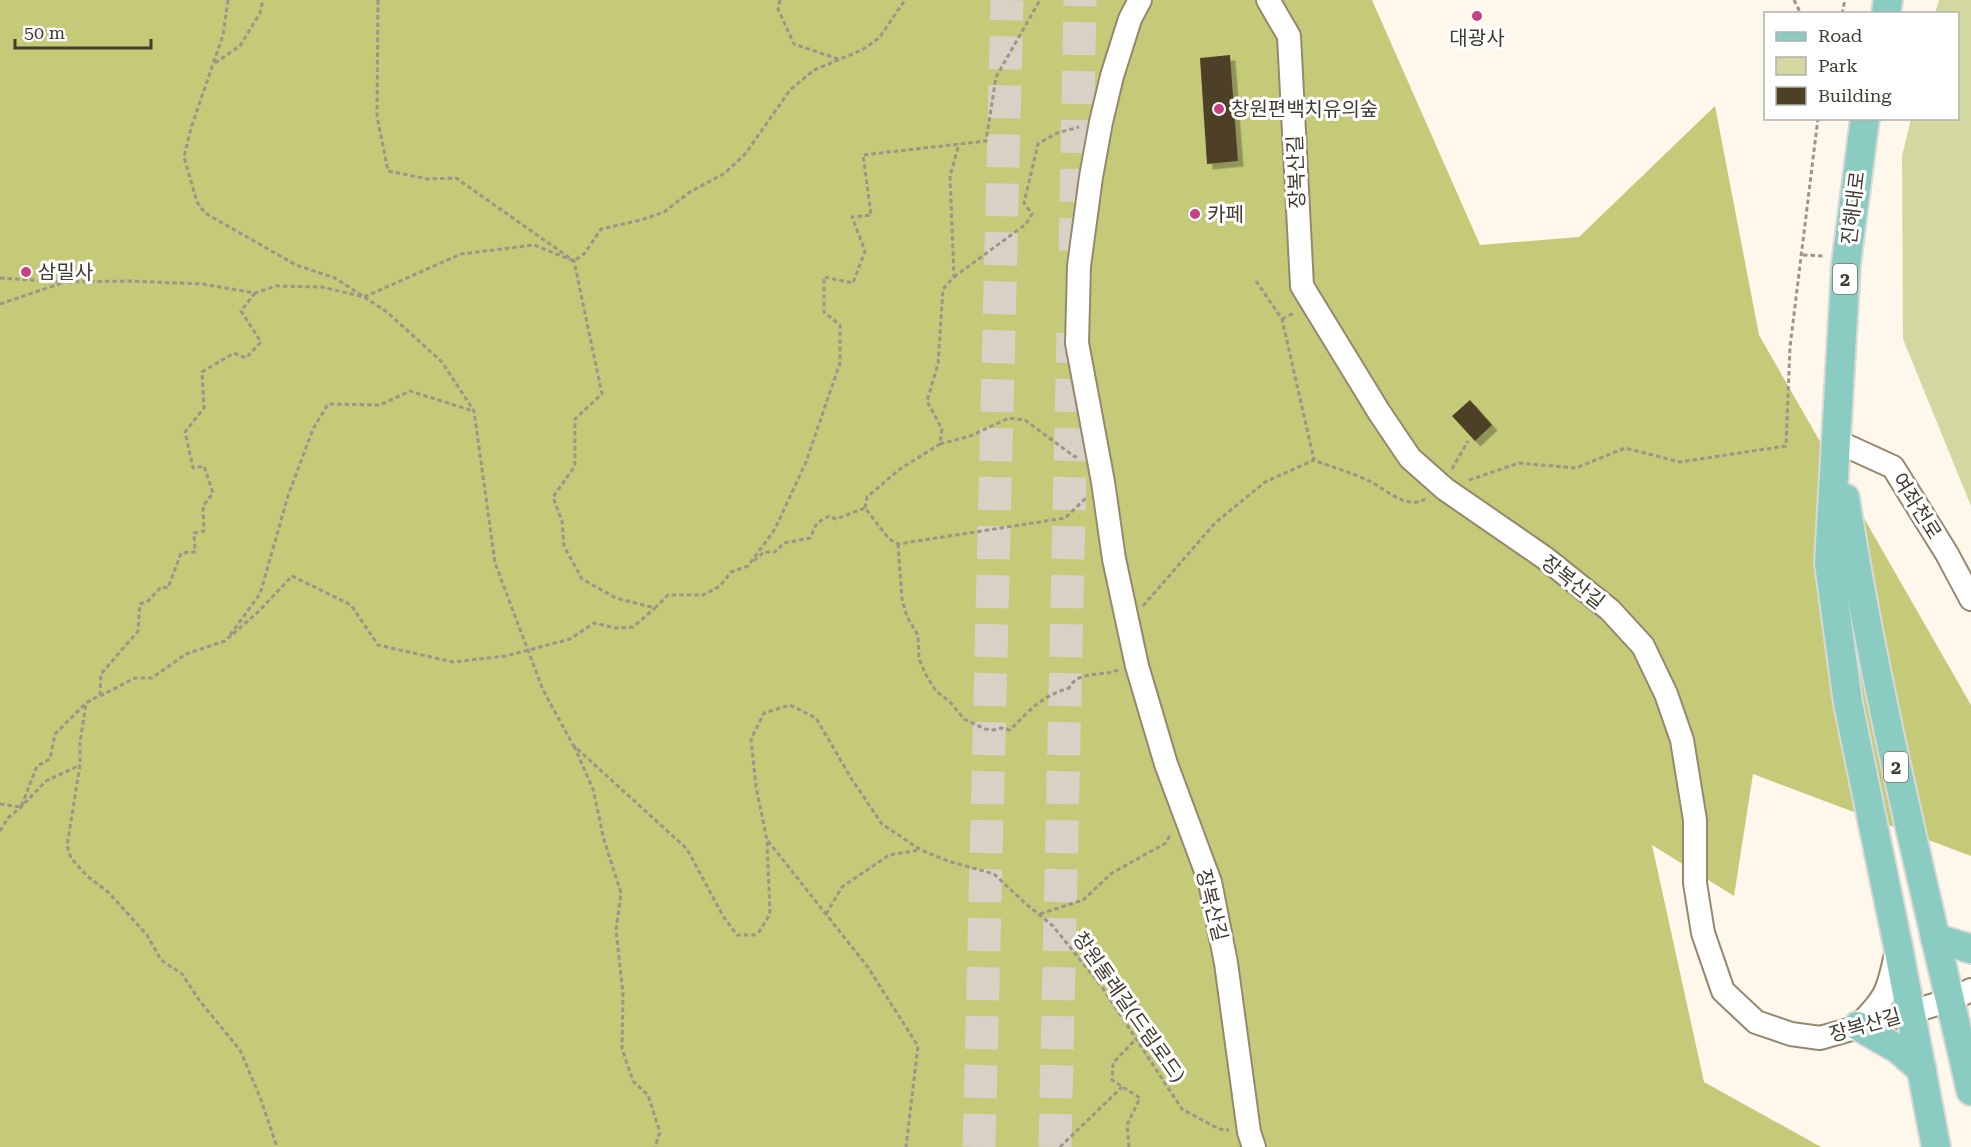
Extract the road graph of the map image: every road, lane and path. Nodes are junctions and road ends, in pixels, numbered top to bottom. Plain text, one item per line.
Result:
1 (228, 0) edge
2 (263, 0) edge
3 (378, 0) edge
4 (780, 0) edge
5 (905, 0) edge
6 (1040, 0) edge
7 (1140, 0) edge
8 (1268, 0) edge
9 (840, 60) junction
10 (214, 64) junction
11 (1818, 120) edge
12 (1865, 120) edge
13 (1101, 122) junction
14 (959, 144) junction
15 (574, 261) junction
16 (954, 277) junction
17 (0, 278) edge
18 (1256, 281) dead end
19 (64, 282) junction
20 (255, 293) junction
21 (364, 297) junction
22 (0, 304) edge
23 (474, 411) junction
24 (1094, 438) junction
25 (1468, 441) dead end
26 (1836, 441) junction
27 (940, 444) junction
28 (1314, 460) junction
29 (1103, 482) junction
30 (1443, 487) junction
31 (866, 508) junction
32 (898, 544) junction
33 (748, 566) junction
34 (1971, 599) edge
35 (655, 608) junction
36 (1125, 614) junction
37 (225, 641) junction
38 (527, 650) junction
39 (1136, 662) junction
40 (96, 698) junction
41 (86, 703) junction
42 (573, 745) junction
43 (80, 765) junction
44 (0, 804) edge
45 (21, 807) junction
46 (1182, 807) junction
47 (0, 831) edge
48 (767, 840) junction
49 (921, 850) junction
50 (826, 914) junction
51 (1039, 914) junction
52 (1935, 938) junction
53 (1898, 946) junction
54 (1971, 949) edge
55 (1961, 995) edge
56 (1911, 1012) junction
57 (1858, 1026) junction
58 (1135, 1040) junction
59 (1922, 1070) junction
60 (1122, 1087) junction
61 (1971, 1091) edge
62 (1251, 1139) edge
63 (277, 1147) edge
64 (655, 1147) edge
65 (906, 1147) edge
66 (1060, 1147) edge
67 (1129, 1147) edge
68 (1936, 1147) edge

1 - 10 path, 창원둘레길(드림로드)
2 - 10 path
3 - 15 path
4 - 9 path
5 - 9 path
6 - 14 path
7 - 13 street, 장복산길
8 - 30 street, 장복산길
9 - 15 path
10 - 21 path, 창원둘레길(드림로드)
11 - 30 path
12 - 26 main road, 진해대로 / 2
13 - 16 path
13 - 24 street, 장복산길
14 - 16 path
14 - 33 path
15 - 21 path
15 - 35 path
16 - 27 path
17 - 19 path
18 - 28 path
19 - 20 path
19 - 22 path
20 - 21 path
20 - 40 path
21 - 23 path, 창원둘레길(드림로드)
23 - 37 path
23 - 38 path, 창원둘레길(드림로드)
24 - 27 path
24 - 29 street, 장복산길
25 - 30 path
26 - 34 street, 여좌천로
26 - 52 main road, 2
26 - 53 main road, 2
27 - 31 path
28 - 30 path
28 - 36 path
29 - 32 path
29 - 36 street, 장복산길
30 - 57 street, 장복산길
31 - 32 path
31 - 33 path
32 - 39 path
33 - 35 path
35 - 38 path
36 - 39 street, 장복산길
37 - 38 path
37 - 40 path
38 - 42 path, 창원둘레길(드림로드)
39 - 46 street, 장복산길
40 - 41 path
41 - 43 path
41 - 45 path
42 - 48 path, 창원둘레길(드림로드)
42 - 64 path
43 - 45 path
43 - 63 path
44 - 45 path
45 - 47 path
46 - 51 path
46 - 62 street, 장복산길
48 - 49 path, 창원둘레길(드림로드)
48 - 50 path
49 - 50 path
49 - 51 path, 창원둘레길(드림로드)
50 - 65 path
51 - 58 path, 창원둘레길(드림로드)
52 - 54 main road
52 - 55 main road, 2
53 - 56 main road, 2
53 - 57 street
55 - 56 street, 장복산길
55 - 61 main road, 2
56 - 57 street, 장복산길
56 - 59 main road, 2
57 - 59 main road
58 - 60 path
58 - 62 path, 창원둘레길(드림로드)
59 - 68 main road, 2
60 - 66 path
60 - 67 path

